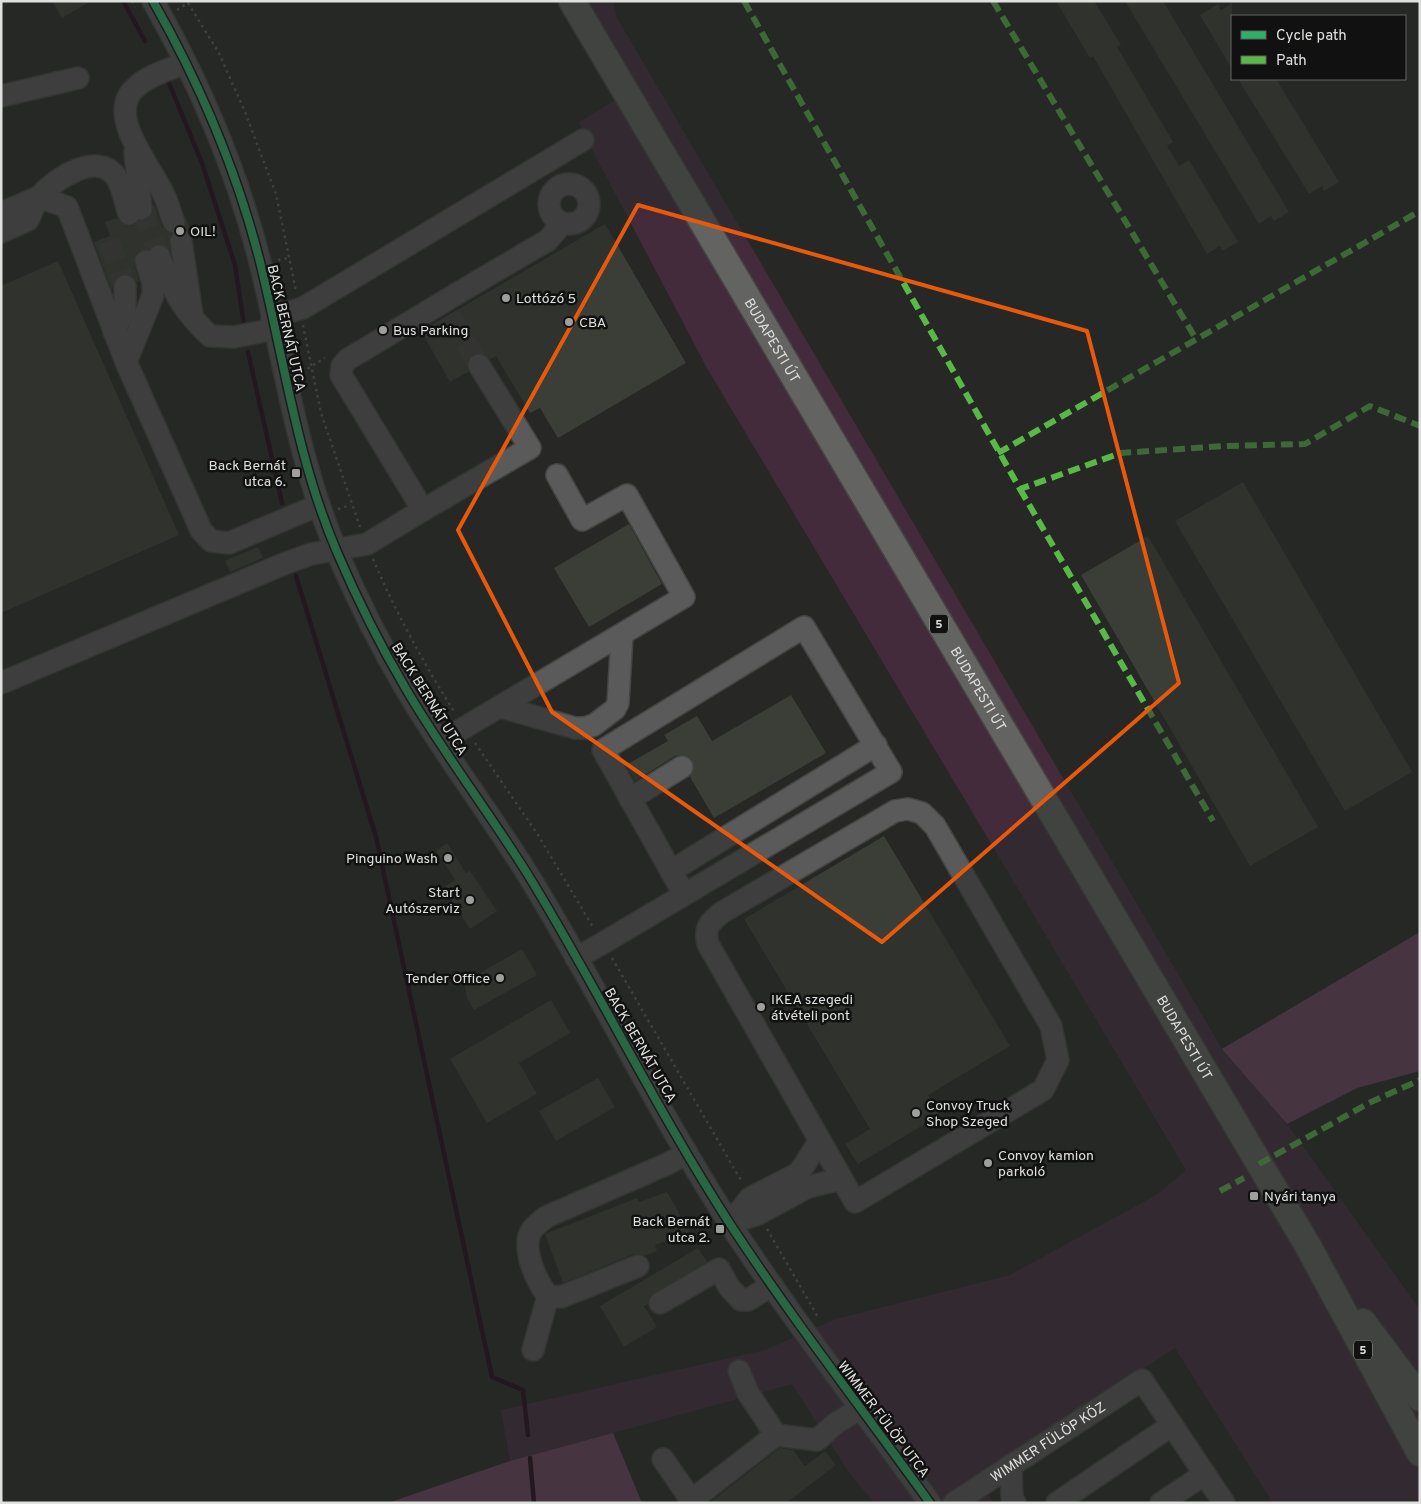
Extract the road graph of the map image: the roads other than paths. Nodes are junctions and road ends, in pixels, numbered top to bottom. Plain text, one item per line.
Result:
1 (572, 1) edge
2 (150, 9) edge
3 (185, 63) junction
4 (78, 78) dead end
5 (1, 96) edge
6 (583, 140) dead end
7 (134, 144) junction
8 (39, 197) junction
9 (1, 213) edge
10 (559, 222) dead end
11 (1, 232) edge
12 (125, 286) tunnel mouth
13 (193, 320) junction
14 (274, 323) junction
15 (114, 332) junction
16 (126, 362) junction
17 (479, 365) tunnel mouth
18 (557, 475) dead end
19 (319, 506) junction
20 (423, 510) junction
21 (335, 549) junction
22 (622, 635) junction
23 (1, 684) edge
24 (501, 707) junction
25 (440, 742) junction
26 (876, 745) junction
27 (682, 767) dead end
28 (630, 799) junction
29 (671, 871) junction
30 (684, 894) junction
31 (576, 958) junction
32 (819, 1142) junction
33 (687, 1153) junction
34 (841, 1179) junction
35 (803, 1180) junction
36 (730, 1224) junction
37 (1308, 1246) junction
38 (638, 1266) dead end
39 (772, 1284) junction
40 (548, 1296) junction
41 (660, 1303) dead end
42 (533, 1350) dead end
43 (817, 1351) joint
44 (739, 1372) dead end
45 (1420, 1398) edge
46 (861, 1408) junction
47 (1172, 1424) junction
48 (776, 1435) junction
49 (1420, 1453) edge
50 (663, 1459) dead end
51 (1011, 1466) junction
52 (1205, 1474) junction
53 (690, 1501) edge
54 (930, 1503) edge
55 (954, 1503) edge
56 (1015, 1503) edge
57 (1057, 1503) edge
58 (1161, 1503) edge
59 (1224, 1503) edge

1 - 37 main road, BUDAPESTI ÚT / 5
2 - 3 street, BACK BERNÁT UTCA
3 - 7 street
3 - 14 street, BACK BERNÁT UTCA
4 - 5 street
6 - 14 street
7 - 8 street
7 - 13 street
8 - 9 street
8 - 11 street
8 - 15 street
10 - 20 street
12 - 15 street
13 - 14 street
13 - 16 street
14 - 19 street, BACK BERNÁT UTCA
15 - 16 street
16 - 19 street
17 - 20 street
18 - 22 street
19 - 21 street, BACK BERNÁT UTCA
20 - 21 street
21 - 23 street
21 - 25 street, BACK BERNÁT UTCA
22 - 24 street
22 - 24 street
24 - 25 street
25 - 31 street, BACK BERNÁT UTCA
26 - 28 street
26 - 29 street
26 - 30 street
27 - 28 street
28 - 29 street
29 - 30 street
30 - 31 street
31 - 33 street, BACK BERNÁT UTCA
32 - 34 street
32 - 34 street
32 - 35 street
33 - 36 street, BACK BERNÁT UTCA
33 - 40 street
34 - 35 street
35 - 36 street
36 - 39 street, BACK BERNÁT UTCA
37 - 45 main road, BUDAPESTI ÚT / 5
37 - 49 main road, BUDAPESTI ÚT / 5
38 - 40 street
39 - 41 street
39 - 43 street, BACK BERNÁT UTCA
40 - 42 street
43 - 46 street, WIMMER FÜLÖP UTCA
44 - 48 street
46 - 48 street
46 - 54 street, WIMMER FÜLÖP UTCA
47 - 51 street, WIMMER FÜLÖP KÖZ
47 - 52 street
47 - 57 street
48 - 53 street
50 - 53 street
51 - 55 street, WIMMER FÜLÖP KÖZ
51 - 56 street
52 - 58 street
52 - 59 street

